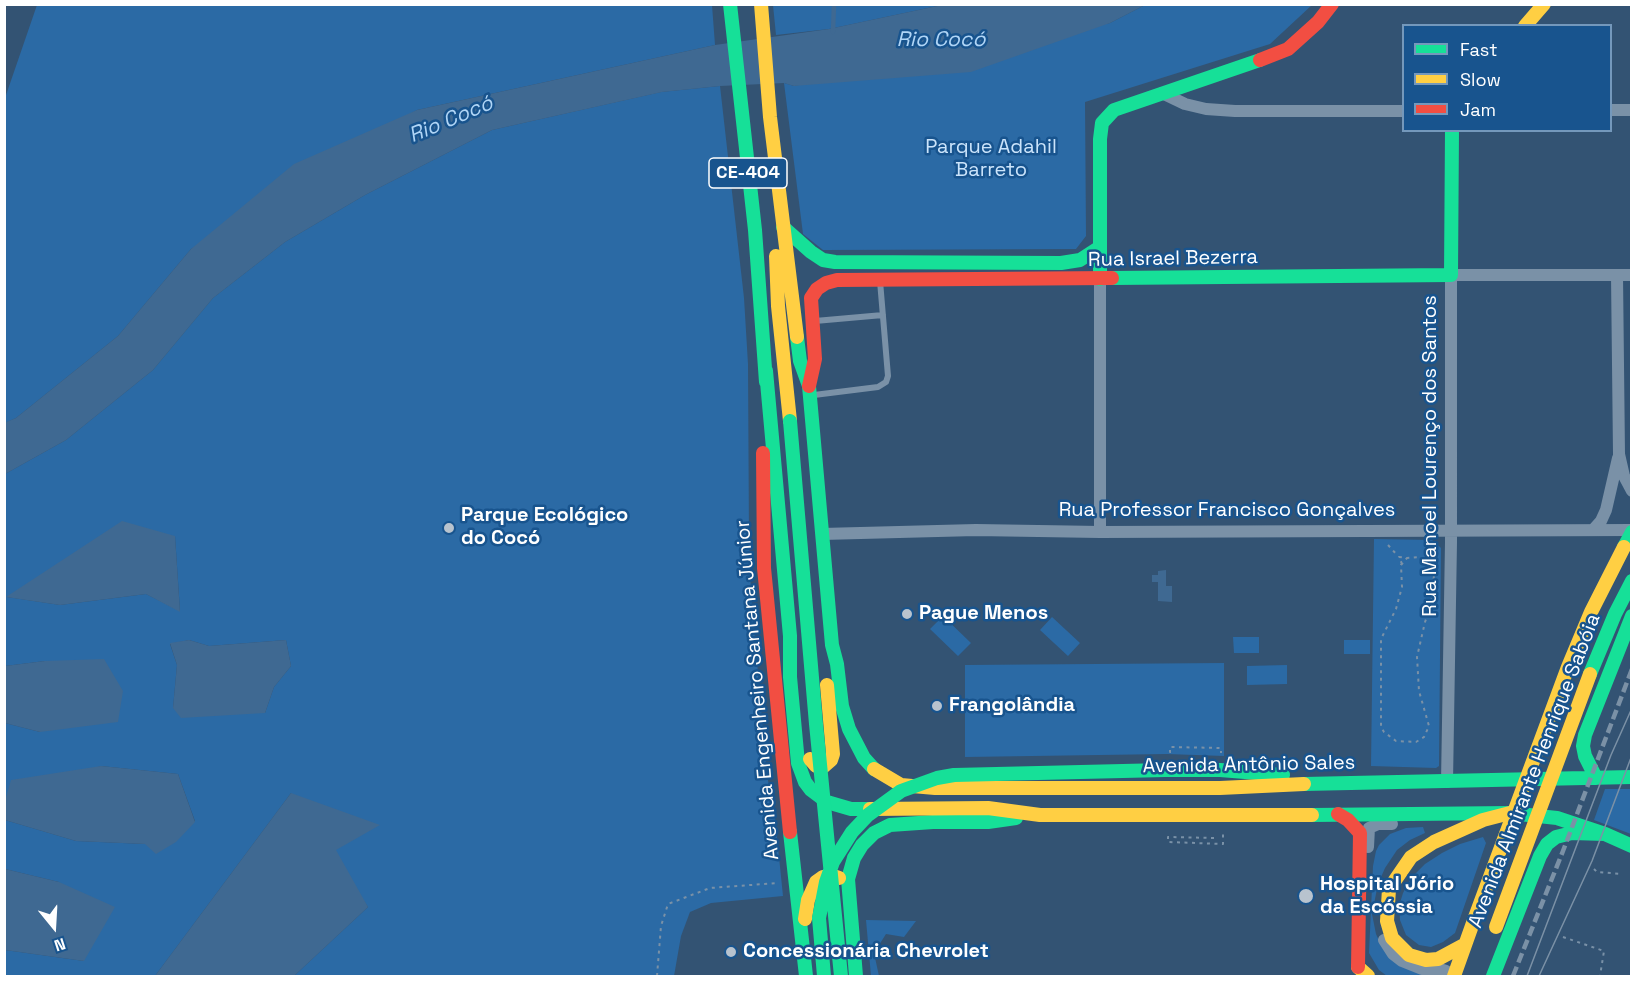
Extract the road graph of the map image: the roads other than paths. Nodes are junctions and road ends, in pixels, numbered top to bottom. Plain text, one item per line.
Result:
1 (730, 4) edge
2 (761, 4) edge
3 (1332, 4) edge
4 (1544, 4) edge
5 (1527, 24) edge
6 (1162, 93) junction
7 (1612, 110) edge
8 (1632, 110) edge
9 (1402, 111) edge
10 (1452, 132) edge
11 (783, 227) junction
12 (1100, 246) junction
13 (1451, 275) junction
14 (1617, 275) junction
15 (1632, 275) edge
16 (1100, 279) junction
17 (880, 280) junction
18 (883, 315) junction
19 (795, 318) junction
20 (811, 321) junction
21 (766, 371) junction
22 (810, 391) junction
23 (1618, 454) junction
24 (1632, 491) edge
25 (1593, 530) junction
26 (1100, 531) junction
27 (1451, 531) junction
28 (1632, 531) edge
29 (822, 534) junction
30 (1632, 581) edge
31 (1632, 616) edge
32 (790, 636) junction
33 (832, 645) junction
34 (1632, 777) edge
35 (1596, 778) junction
36 (1351, 782) junction
37 (1447, 782) junction
38 (1510, 813) junction
39 (1338, 814) junction
40 (1040, 815) junction
41 (1605, 834) junction
42 (1632, 846) edge
43 (850, 895) junction
44 (1464, 945) junction
45 (803, 946) junction
46 (1361, 973) edge
47 (806, 976) edge
48 (824, 976) edge
49 (841, 976) edge
50 (856, 976) edge
51 (1378, 976) edge
52 (1445, 976) edge
53 (1454, 976) edge
54 (1480, 976) edge
55 (1493, 976) edge

1 - 21 main road, Avenida Engenheiro Santana Júnior / CE-404
2 - 11 main road, CE-404
3 - 6 main road
4 - 5 main road
6 - 9 street
6 - 12 main road
7 - 8 street
10 - 13 main road, Rua Manoel Lourenço dos Santos
11 - 12 main road, Rua Israel Bezerra
11 - 19 main road
11 - 49 main road, bridge
12 - 16 main road
13 - 14 street, Rua Israel Bezerra
13 - 16 main road, Rua Israel Bezerra
13 - 27 street, Rua Manoel Lourenço dos Santos
14 - 15 street, Rua Israel Bezerra
14 - 23 street
16 - 17 main road, Rua Israel Bezerra
16 - 26 street
17 - 18 lane
17 - 20 main road, Rua Israel Bezerra
18 - 20 lane
18 - 22 lane
19 - 20 lane
19 - 22 main road
20 - 22 main road, Rua Israel Bezerra
21 - 32 main road
21 - 45 main road, Avenida Engenheiro Santana Júnior
22 - 29 main road
23 - 24 street
23 - 25 street
25 - 27 street, Rua Professor Francisco Gonçalves
25 - 28 street, Rua Professor Francisco Gonçalves
26 - 27 street, Rua Professor Francisco Gonçalves
26 - 29 street, Rua Professor Francisco Gonçalves
27 - 37 street, Rua Manoel Lourenço dos Santos
28 - 44 main road, Avenida Almirante Henrique Sabóia, bridge
29 - 33 main road
30 - 54 main road, Avenida Almirante Henrique Sabóia, bridge
31 - 35 main road
32 - 33 main road
32 - 40 main road
33 - 36 main road, Avenida Antônio Sales
34 - 35 main road, Avenida Antônio Sales
35 - 37 main road, Avenida Antônio Sales
36 - 37 main road, Avenida Antônio Sales
36 - 48 main road, bridge
38 - 39 main road
38 - 41 main road
38 - 44 main road
39 - 40 main road
39 - 46 main road
40 - 43 main road
41 - 42 main road
41 - 55 main road
43 - 45 main road
43 - 50 main road
44 - 53 main road, Avenida Almirante Henrique Sabóia
45 - 47 main road, Avenida Engenheiro Santana Júnior
51 - 52 street

